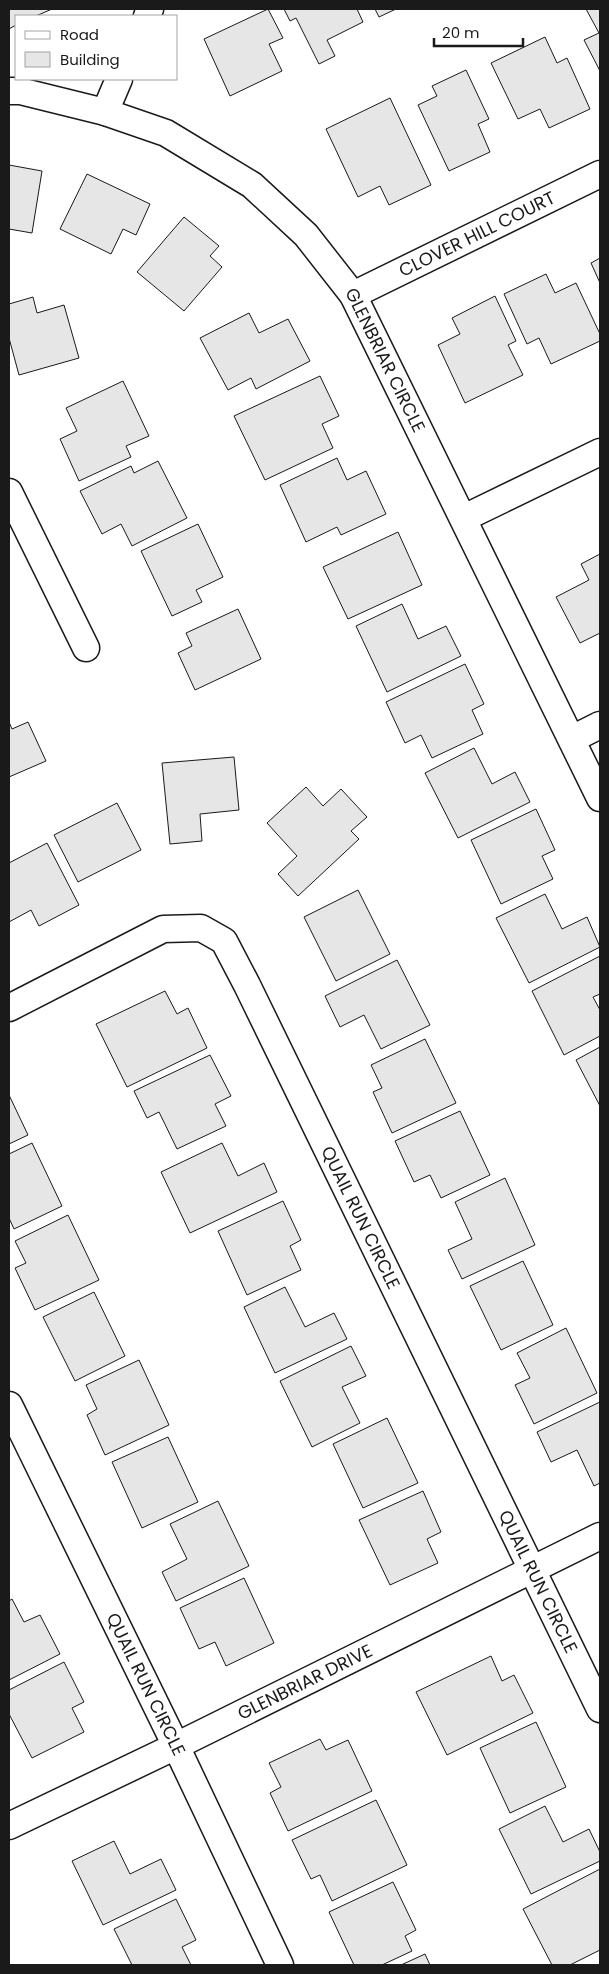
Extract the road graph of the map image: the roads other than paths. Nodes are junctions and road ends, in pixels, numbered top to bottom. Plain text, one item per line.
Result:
1 (120, 80) edge
2 (9, 91) edge
3 (105, 112) junction
4 (600, 174) edge
5 (354, 295) junction
6 (600, 452) edge
7 (9, 492) edge
8 (464, 518) junction
9 (86, 648) dead end
10 (600, 725) edge
11 (572, 739) junction
12 (600, 798) edge
13 (9, 1008) edge
14 (9, 1405) edge
15 (600, 1536) edge
16 (533, 1568) junction
17 (600, 1709) edge
18 (176, 1746) junction
19 (9, 1826) edge
20 (280, 1965) edge

1 - 3 street
2 - 3 street, GLENBRIAR CIRCLE
3 - 5 street, GLENBRIAR CIRCLE
4 - 5 street, CLOVER HILL COURT
5 - 8 street, GLENBRIAR CIRCLE
6 - 8 street
7 - 9 street
8 - 11 street, GLENBRIAR CIRCLE
10 - 11 street
11 - 12 street, GLENBRIAR CIRCLE
13 - 16 street, QUAIL RUN CIRCLE
14 - 18 street, QUAIL RUN CIRCLE
15 - 16 street, GLENBRIAR DRIVE
16 - 17 street, QUAIL RUN CIRCLE
16 - 18 street, GLENBRIAR DRIVE
18 - 19 street, GLENBRIAR DRIVE
18 - 20 street, QUAIL RUN CIRCLE

